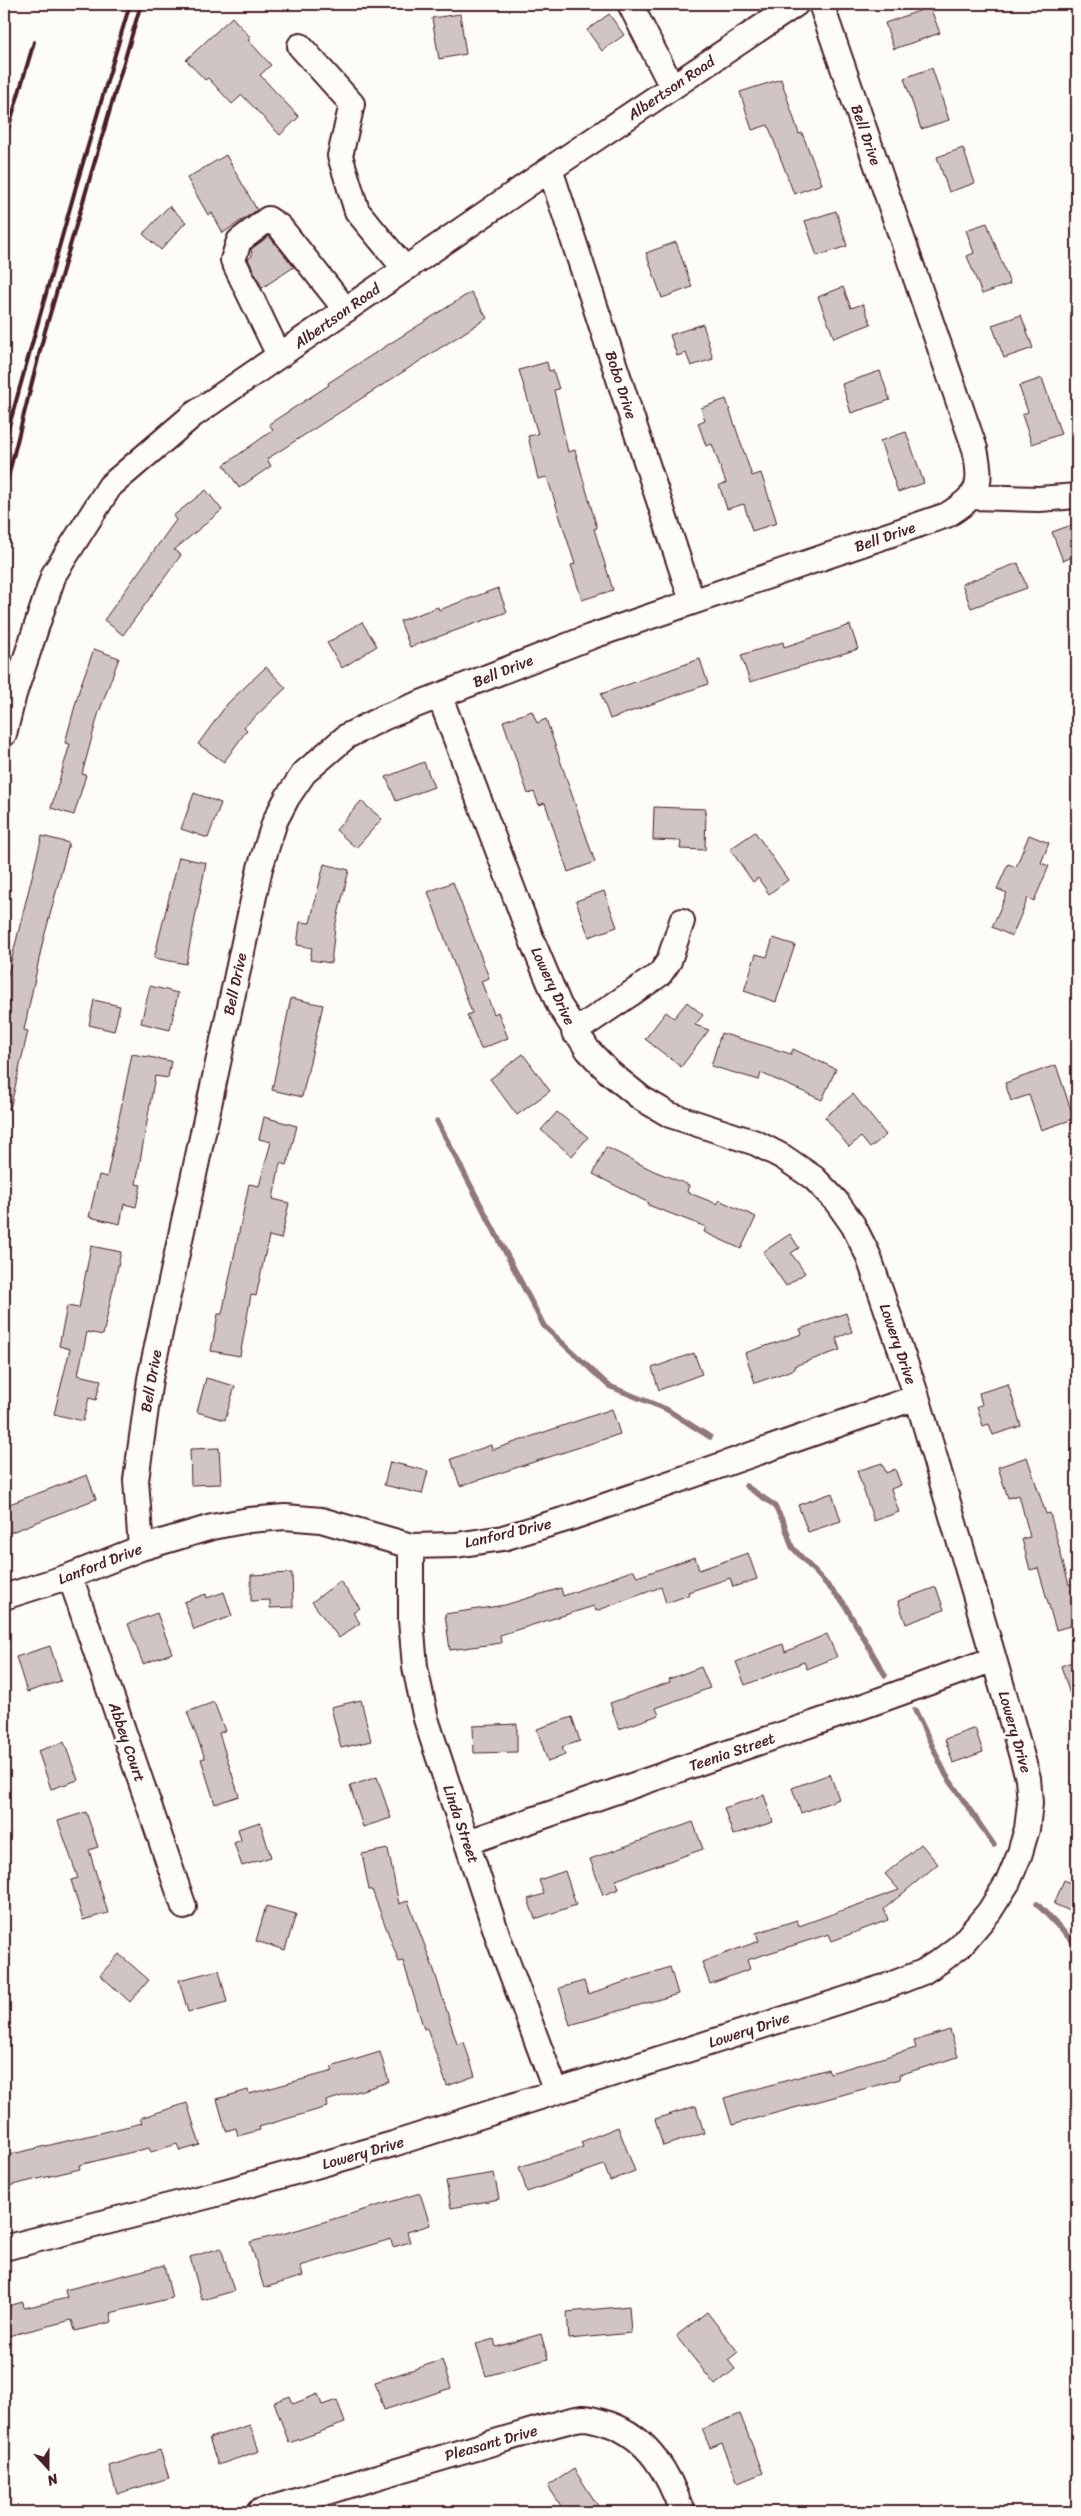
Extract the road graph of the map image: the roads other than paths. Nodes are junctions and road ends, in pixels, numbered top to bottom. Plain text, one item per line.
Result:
1 (630, 4) edge
2 (796, 4) edge
3 (821, 4) edge
4 (300, 46) dead end
5 (672, 87) junction
6 (550, 169) junction
7 (405, 270) junction
8 (346, 310) junction
9 (281, 355) junction
10 (972, 496) junction
11 (1077, 496) edge
12 (692, 601) junction
13 (440, 697) junction
14 (4, 734) edge
15 (682, 921) dead end
16 (574, 1032) junction
17 (917, 1397) junction
18 (411, 1546) junction
19 (141, 1548) junction
20 (70, 1576) junction
21 (4, 1598) edge
22 (994, 1659) junction
23 (468, 1842) junction
24 (184, 1907) dead end
25 (556, 2092) junction
26 (4, 2248) edge
27 (259, 2512) edge
28 (682, 2512) edge

1 - 5 street
2 - 5 street, Albertson Road
3 - 10 street, Bell Drive
4 - 7 street
5 - 6 street, Albertson Road
6 - 7 street, Albertson Road
6 - 12 street, Bobo Drive
7 - 8 street, Albertson Road
8 - 9 street, Albertson Road
8 - 9 street
9 - 14 street, Albertson Road
10 - 11 street
10 - 12 street, Bell Drive
12 - 13 street, Bell Drive
13 - 16 street, Lowery Drive
13 - 19 street, Bell Drive
15 - 16 street
16 - 17 street, Lowery Drive
17 - 18 street, Lanford Drive
17 - 22 street, Lowery Drive
18 - 19 street, Lanford Drive
18 - 23 street, Linda Street
19 - 20 street, Lanford Drive
20 - 21 street, Lanford Drive
20 - 24 street, Abbey Court
22 - 23 street, Teenia Street
22 - 25 street, Lowery Drive
23 - 25 street, Linda Street
25 - 26 street, Lowery Drive
27 - 28 street, Pleasant Drive

